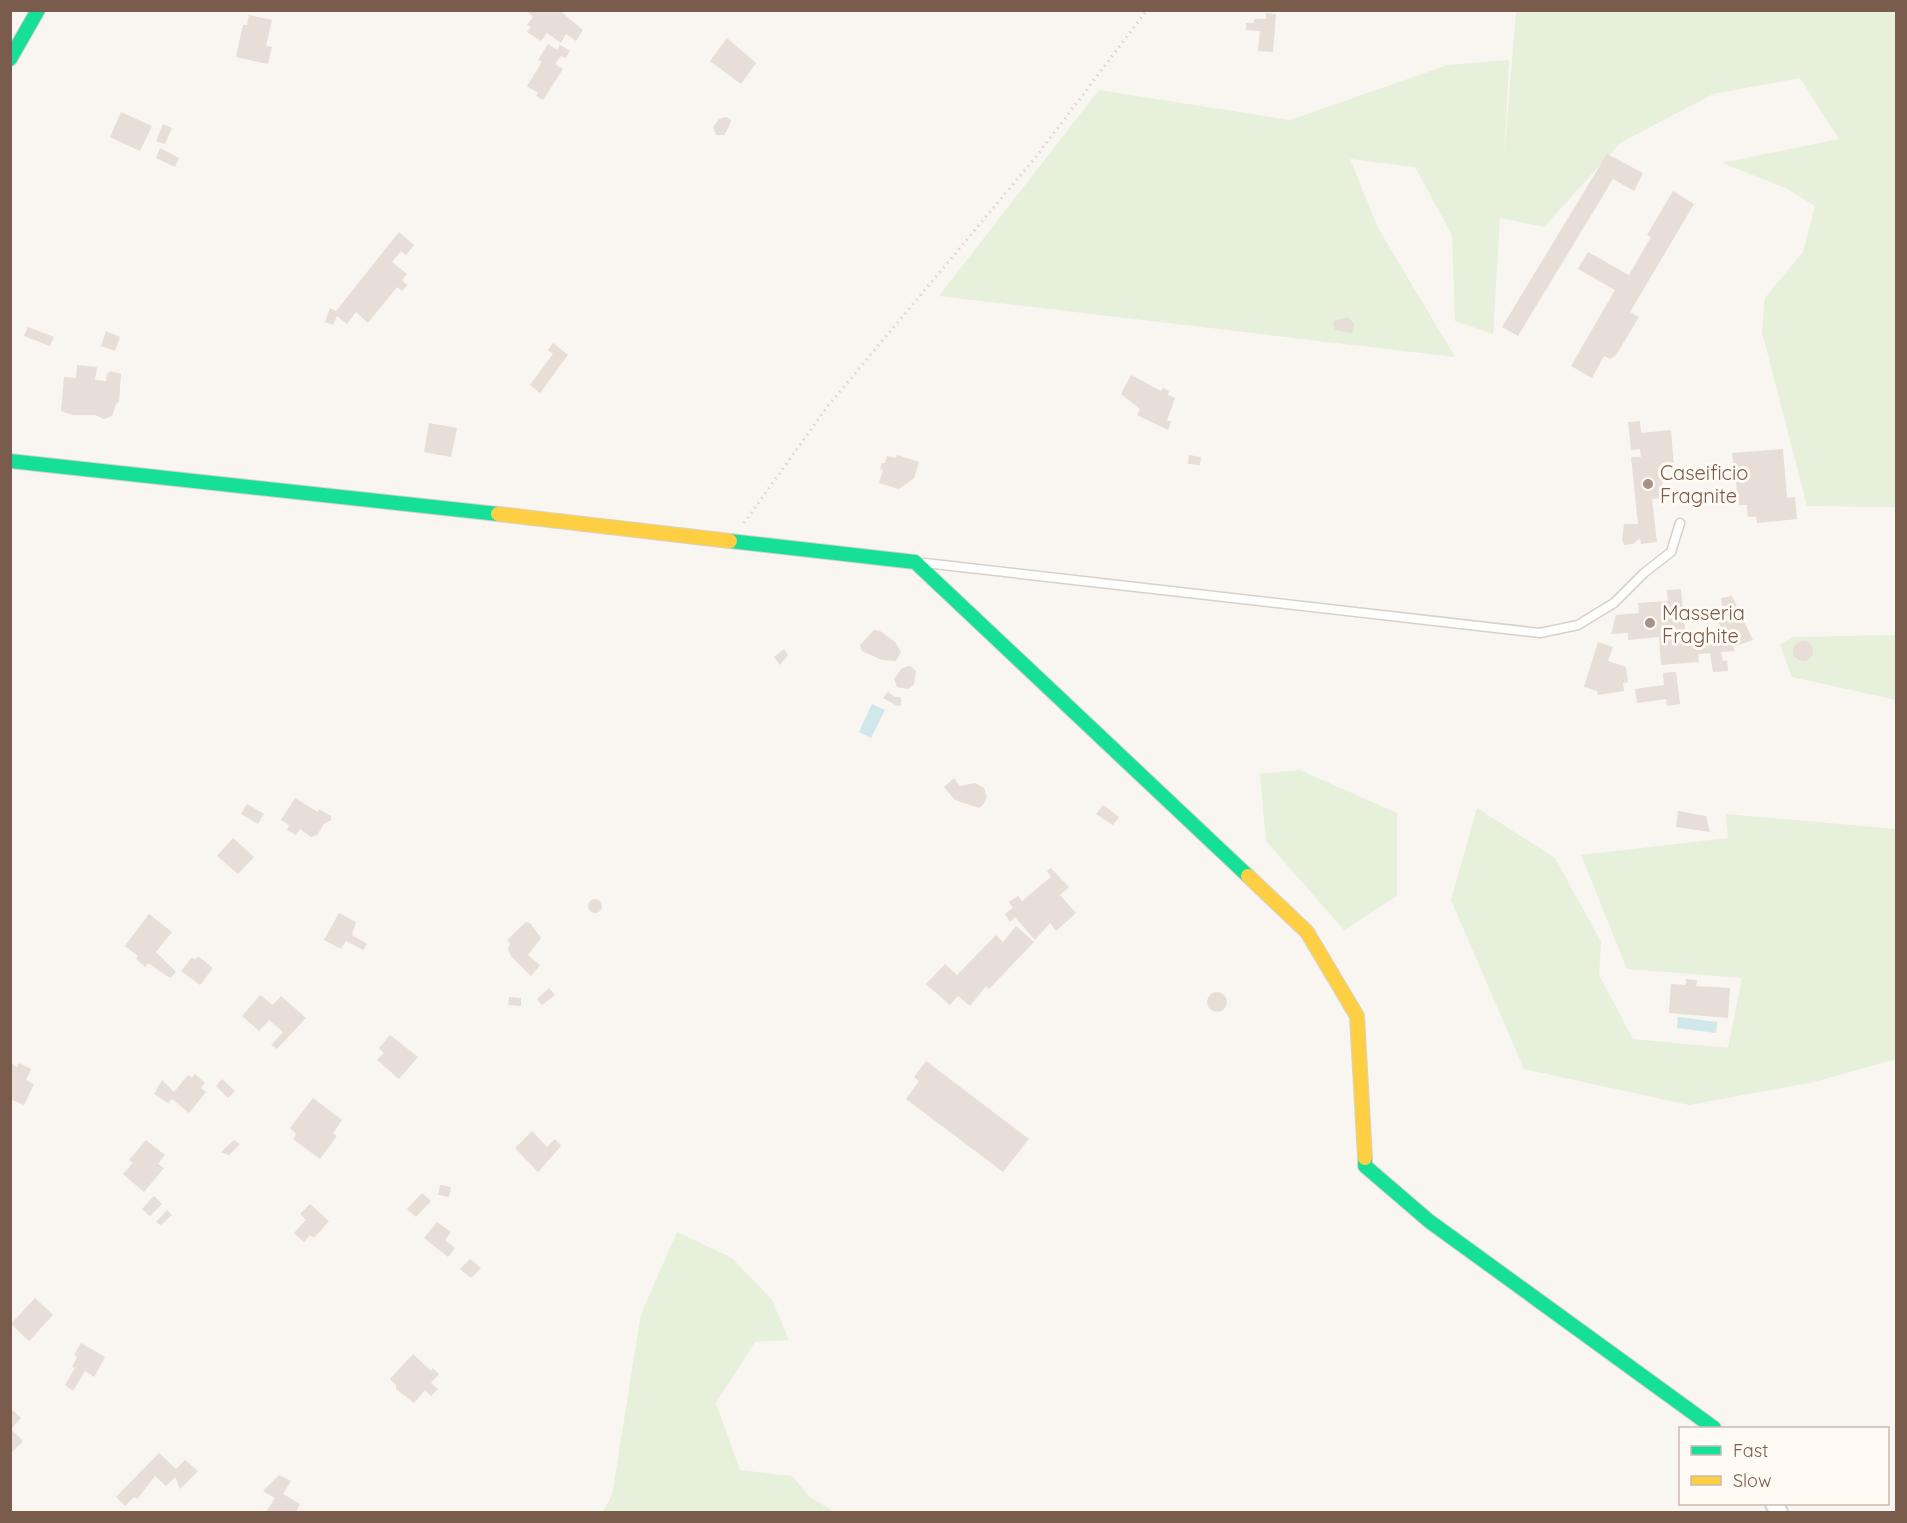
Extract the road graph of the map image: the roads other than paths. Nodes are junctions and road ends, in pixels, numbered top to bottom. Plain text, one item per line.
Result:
1 (38, 10) edge
2 (10, 59) edge
3 (10, 461) edge
4 (1680, 523) dead end
5 (915, 562) junction
6 (1713, 1427) edge

1 - 2 street
3 - 5 street
4 - 5 lane
5 - 6 street

